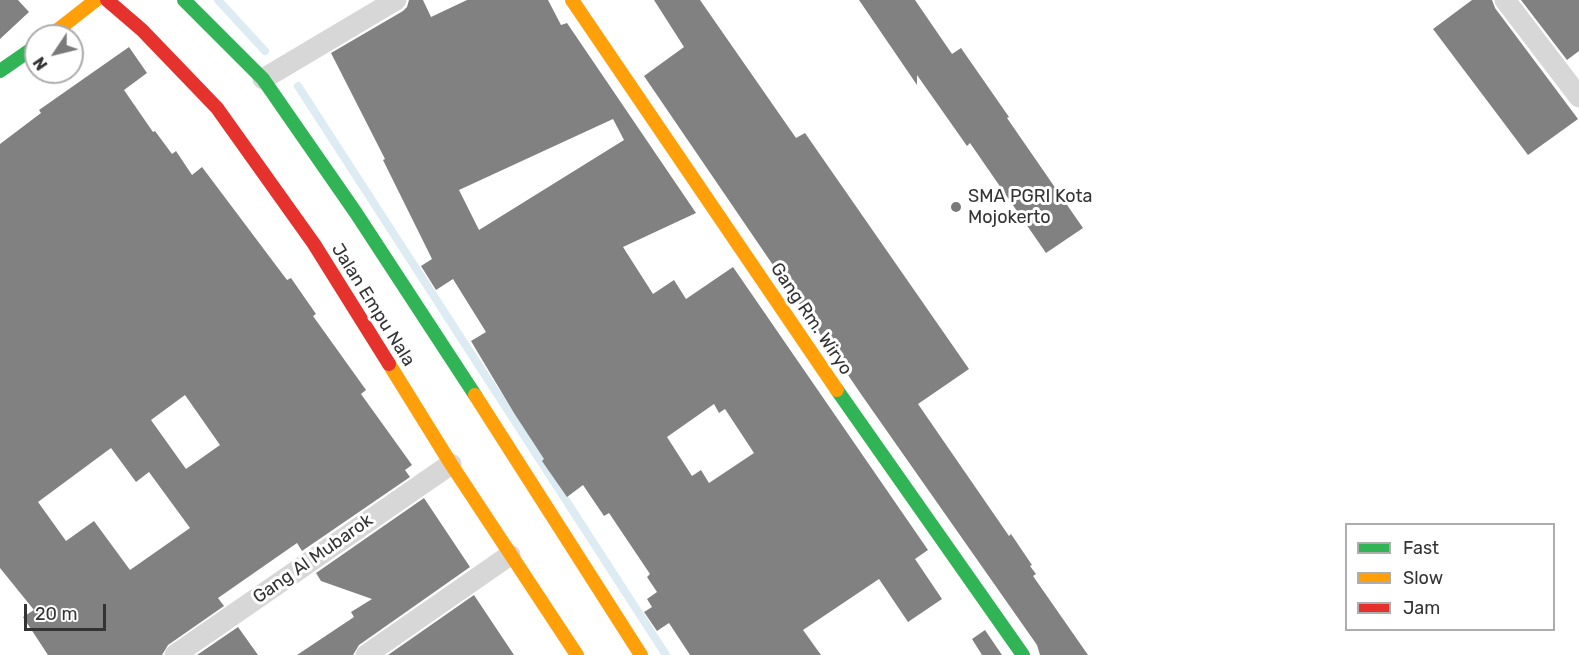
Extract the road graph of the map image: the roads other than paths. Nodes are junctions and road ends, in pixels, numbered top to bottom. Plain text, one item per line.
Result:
1 (96, 0) edge
2 (107, 0) edge
3 (184, 0) edge
4 (396, 0) edge
5 (572, 0) edge
6 (1505, 0) edge
7 (65, 24) edge
8 (24, 54) edge
9 (0, 71) edge
10 (263, 79) junction
11 (1579, 97) edge
12 (451, 464) junction
13 (510, 555) junction
14 (175, 655) edge
15 (366, 655) edge
16 (577, 655) edge
17 (641, 655) edge
18 (1023, 655) edge

1 - 7 main road
2 - 12 main road, Jalan Empu Nala
3 - 10 main road, Jalan Empu Nala
4 - 10 street
5 - 18 main road, Gang Rm. Wiryo
6 - 11 street
8 - 9 main road
10 - 17 main road, Jalan Empu Nala
12 - 13 main road, Jalan Empu Nala
12 - 14 street, Gang Al Mubarok
13 - 15 street
13 - 16 main road, Jalan Empu Nala

